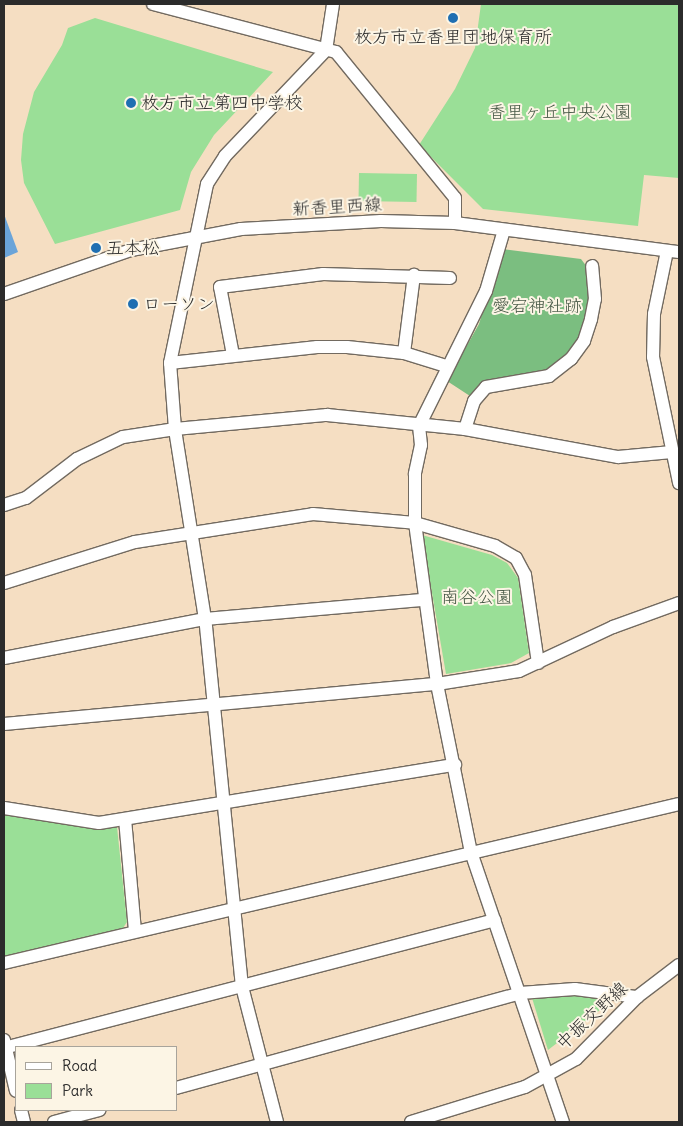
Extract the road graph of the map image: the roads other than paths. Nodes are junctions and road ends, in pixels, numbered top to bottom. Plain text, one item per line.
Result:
1 (153, 4) edge
2 (333, 4) edge
3 (326, 50) junction
4 (455, 223) junction
5 (504, 230) junction
6 (194, 235) junction
7 (673, 252) edge
8 (592, 266) dead end
9 (414, 275) junction
10 (450, 278) dead end
11 (4, 294) edge
12 (404, 353) junction
13 (233, 355) junction
14 (170, 363) junction
15 (446, 366) junction
16 (419, 426) junction
17 (175, 429) junction
18 (465, 429) junction
19 (672, 452) junction
20 (679, 483) edge
21 (4, 505) edge
22 (415, 523) junction
23 (192, 533) junction
24 (4, 583) edge
25 (424, 600) junction
26 (679, 603) edge
27 (205, 619) junction
28 (4, 658) edge
29 (538, 662) junction
30 (437, 684) junction
31 (214, 706) junction
32 (4, 724) edge
33 (455, 765) junction
34 (225, 804) junction
35 (679, 804) edge
36 (4, 808) edge
37 (125, 819) junction
38 (471, 852) junction
39 (234, 907) junction
40 (495, 920) junction
41 (135, 931) junction
42 (4, 963) edge
43 (679, 965) edge
44 (242, 987) junction
45 (520, 993) junction
46 (637, 997) junction
47 (4, 1046) edge
48 (260, 1065) junction
49 (547, 1075) junction
50 (15, 1087) edge
51 (178, 1087) edge
52 (95, 1111) edge
53 (54, 1122) edge
54 (277, 1122) edge
55 (412, 1122) edge
56 (563, 1122) edge

1 - 3 street
2 - 3 street
3 - 4 street
3 - 6 street
4 - 5 street, 新香里西線
4 - 6 street, 新香里西線
5 - 7 street, 新香里西線
5 - 15 street
6 - 11 street, 新香里西線
6 - 14 street
7 - 19 street
8 - 18 street
9 - 10 street
9 - 12 street
9 - 13 street
12 - 13 street
12 - 15 street
13 - 14 street
14 - 17 street
15 - 16 street
16 - 17 street
16 - 18 street
16 - 22 street
17 - 21 street
17 - 23 street
18 - 19 street
19 - 20 street
22 - 23 street
22 - 25 street
22 - 29 street
23 - 24 street
23 - 27 street
25 - 27 street
25 - 30 street
26 - 29 street
27 - 28 street
27 - 31 street
29 - 30 street
30 - 31 street
30 - 33 street
31 - 32 street
31 - 34 street
33 - 34 street
33 - 38 street
34 - 37 street
34 - 39 street
35 - 38 street
36 - 37 street
37 - 41 street
38 - 39 street
38 - 40 street
39 - 41 street
39 - 44 street
40 - 44 street
40 - 45 street
41 - 42 street
43 - 46 street, 中振交野線
44 - 47 street
44 - 48 street
45 - 46 street
45 - 48 street
45 - 49 street
46 - 49 street, 中振交野線
47 - 50 street
48 - 51 street
48 - 54 street
49 - 55 street, 中振交野線
49 - 56 street
52 - 53 street

